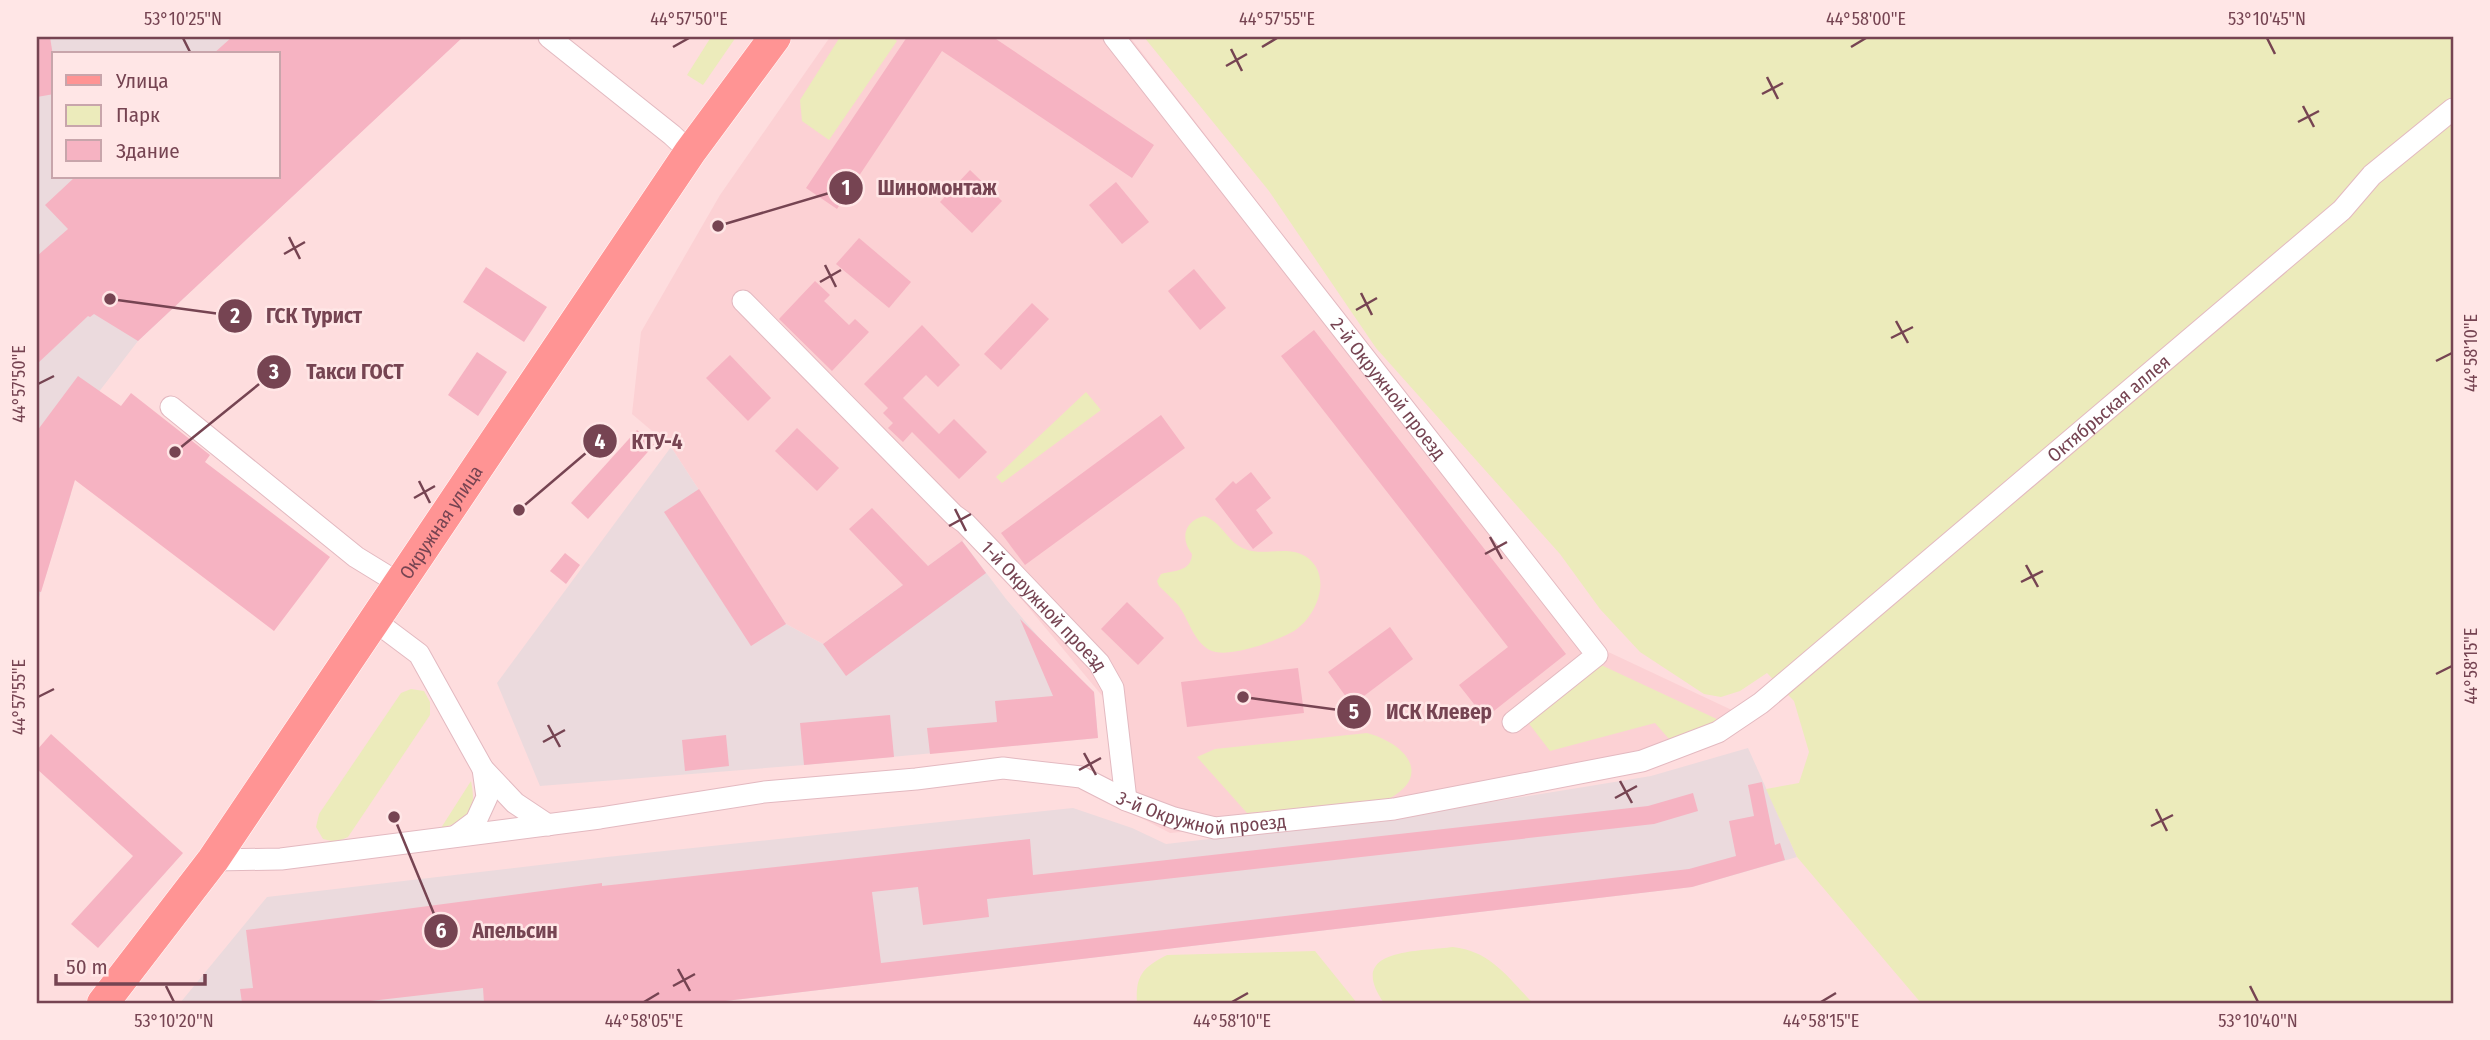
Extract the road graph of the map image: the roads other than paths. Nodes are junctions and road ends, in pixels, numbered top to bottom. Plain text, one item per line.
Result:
1 (549, 37) edge
2 (775, 37) edge
3 (1114, 37) edge
4 (2453, 109) edge
5 (690, 152) junction
6 (743, 301) dead end
7 (171, 407) dead end
8 (400, 584) junction
9 (375, 621) junction
10 (1761, 703) joint
11 (1513, 722) dead end
12 (483, 769) junction
13 (1125, 800) junction
14 (548, 825) junction
15 (454, 837) junction
16 (213, 860) junction
17 (103, 1003) edge

1 - 5 street
2 - 5 main road, Окружная улица
3 - 11 street, 2-й Окружной проезд
4 - 10 street, Октябрьская аллея
5 - 8 main road, Окружная улица
6 - 13 street, 1-й Окружной проезд
7 - 8 street
8 - 9 main road, Окружная улица
9 - 12 street
9 - 16 main road, Окружная улица
10 - 13 street, 3-й Окружной проезд
12 - 14 street
12 - 15 street
13 - 14 street, 3-й Окружной проезд
14 - 15 street, 3-й Окружной проезд
15 - 16 street, 3-й Окружной проезд
16 - 17 main road, Окружная улица

